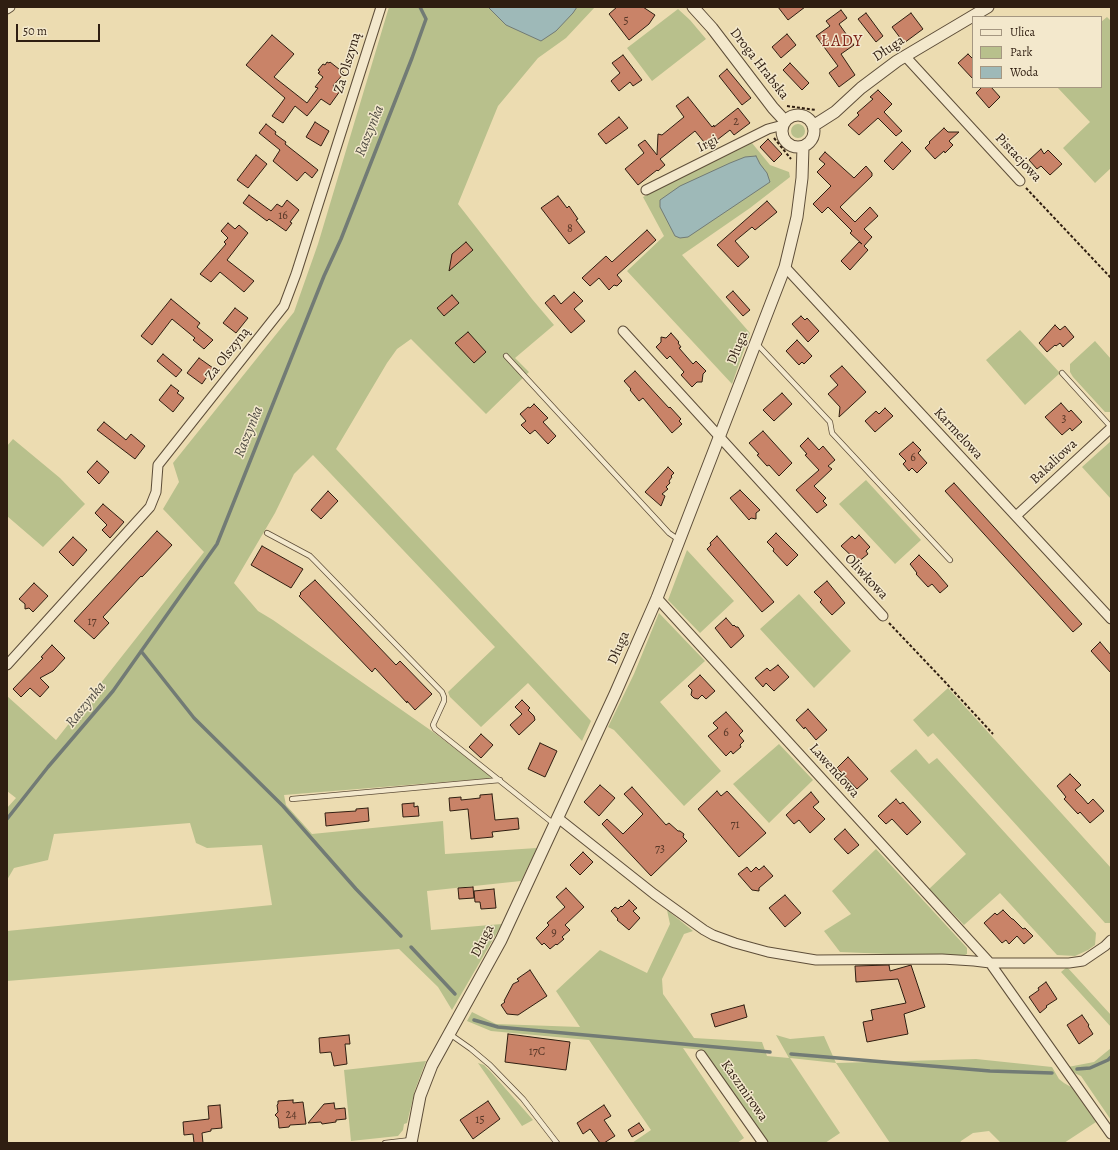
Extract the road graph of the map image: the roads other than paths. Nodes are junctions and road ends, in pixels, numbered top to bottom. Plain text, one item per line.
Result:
1 (10, 7) edge
2 (381, 7) edge
3 (693, 7) edge
4 (988, 7) edge
5 (7, 9) edge
6 (972, 16) edge
7 (973, 16) edge
8 (905, 56) junction
9 (784, 123) junction
10 (813, 126) junction
11 (803, 147) junction
12 (1020, 181) road end
13 (646, 190) dead end
14 (785, 267) junction
15 (623, 331) dead end
16 (756, 343) junction
17 (506, 356) dead end
18 (1062, 373) dead end
19 (1111, 428) edge
20 (719, 438) junction
21 (1016, 516) junction
22 (267, 533) dead end
23 (679, 540) junction
24 (950, 560) dead end
25 (657, 598) junction
26 (883, 616) road end
27 (1111, 619) edge
28 (7, 665) edge
29 (500, 780) junction
30 (292, 799) dead end
31 (556, 821) junction
32 (1111, 940) edge
33 (990, 963) junction
34 (448, 1035) junction
35 (701, 1055) dead end
36 (1111, 1134) edge
37 (411, 1142) edge
38 (385, 1143) edge
39 (557, 1143) edge
40 (763, 1143) edge

1 - 5 street
2 - 28 street, Za Olszyną
3 - 9 street, Droga Hrabska
4 - 7 street, Długa
6 - 8 street, Długa
8 - 10 street, Długa
8 - 12 street, Pistacjowa
9 - 10 street
9 - 11 street
9 - 13 street, Irgi
10 - 11 street
11 - 14 street, Długa
14 - 16 street, Długa
14 - 21 street, Karmelowa
15 - 20 street, Oliwkowa
16 - 20 street, Długa
16 - 24 lane
17 - 23 lane
18 - 19 lane
19 - 21 street, Bakaliowa
20 - 23 street, Długa
20 - 26 street, Oliwkowa
21 - 27 street, Karmelowa
22 - 29 lane
23 - 25 street, Długa
25 - 31 street, Długa
25 - 33 street, Lawendowa
29 - 30 lane
29 - 31 lane
31 - 33 street
31 - 34 street, Długa
32 - 33 street
33 - 36 street, Lawendowa
34 - 37 street, Długa
34 - 39 lane
35 - 40 street, Kaszmirowa
37 - 38 lane

